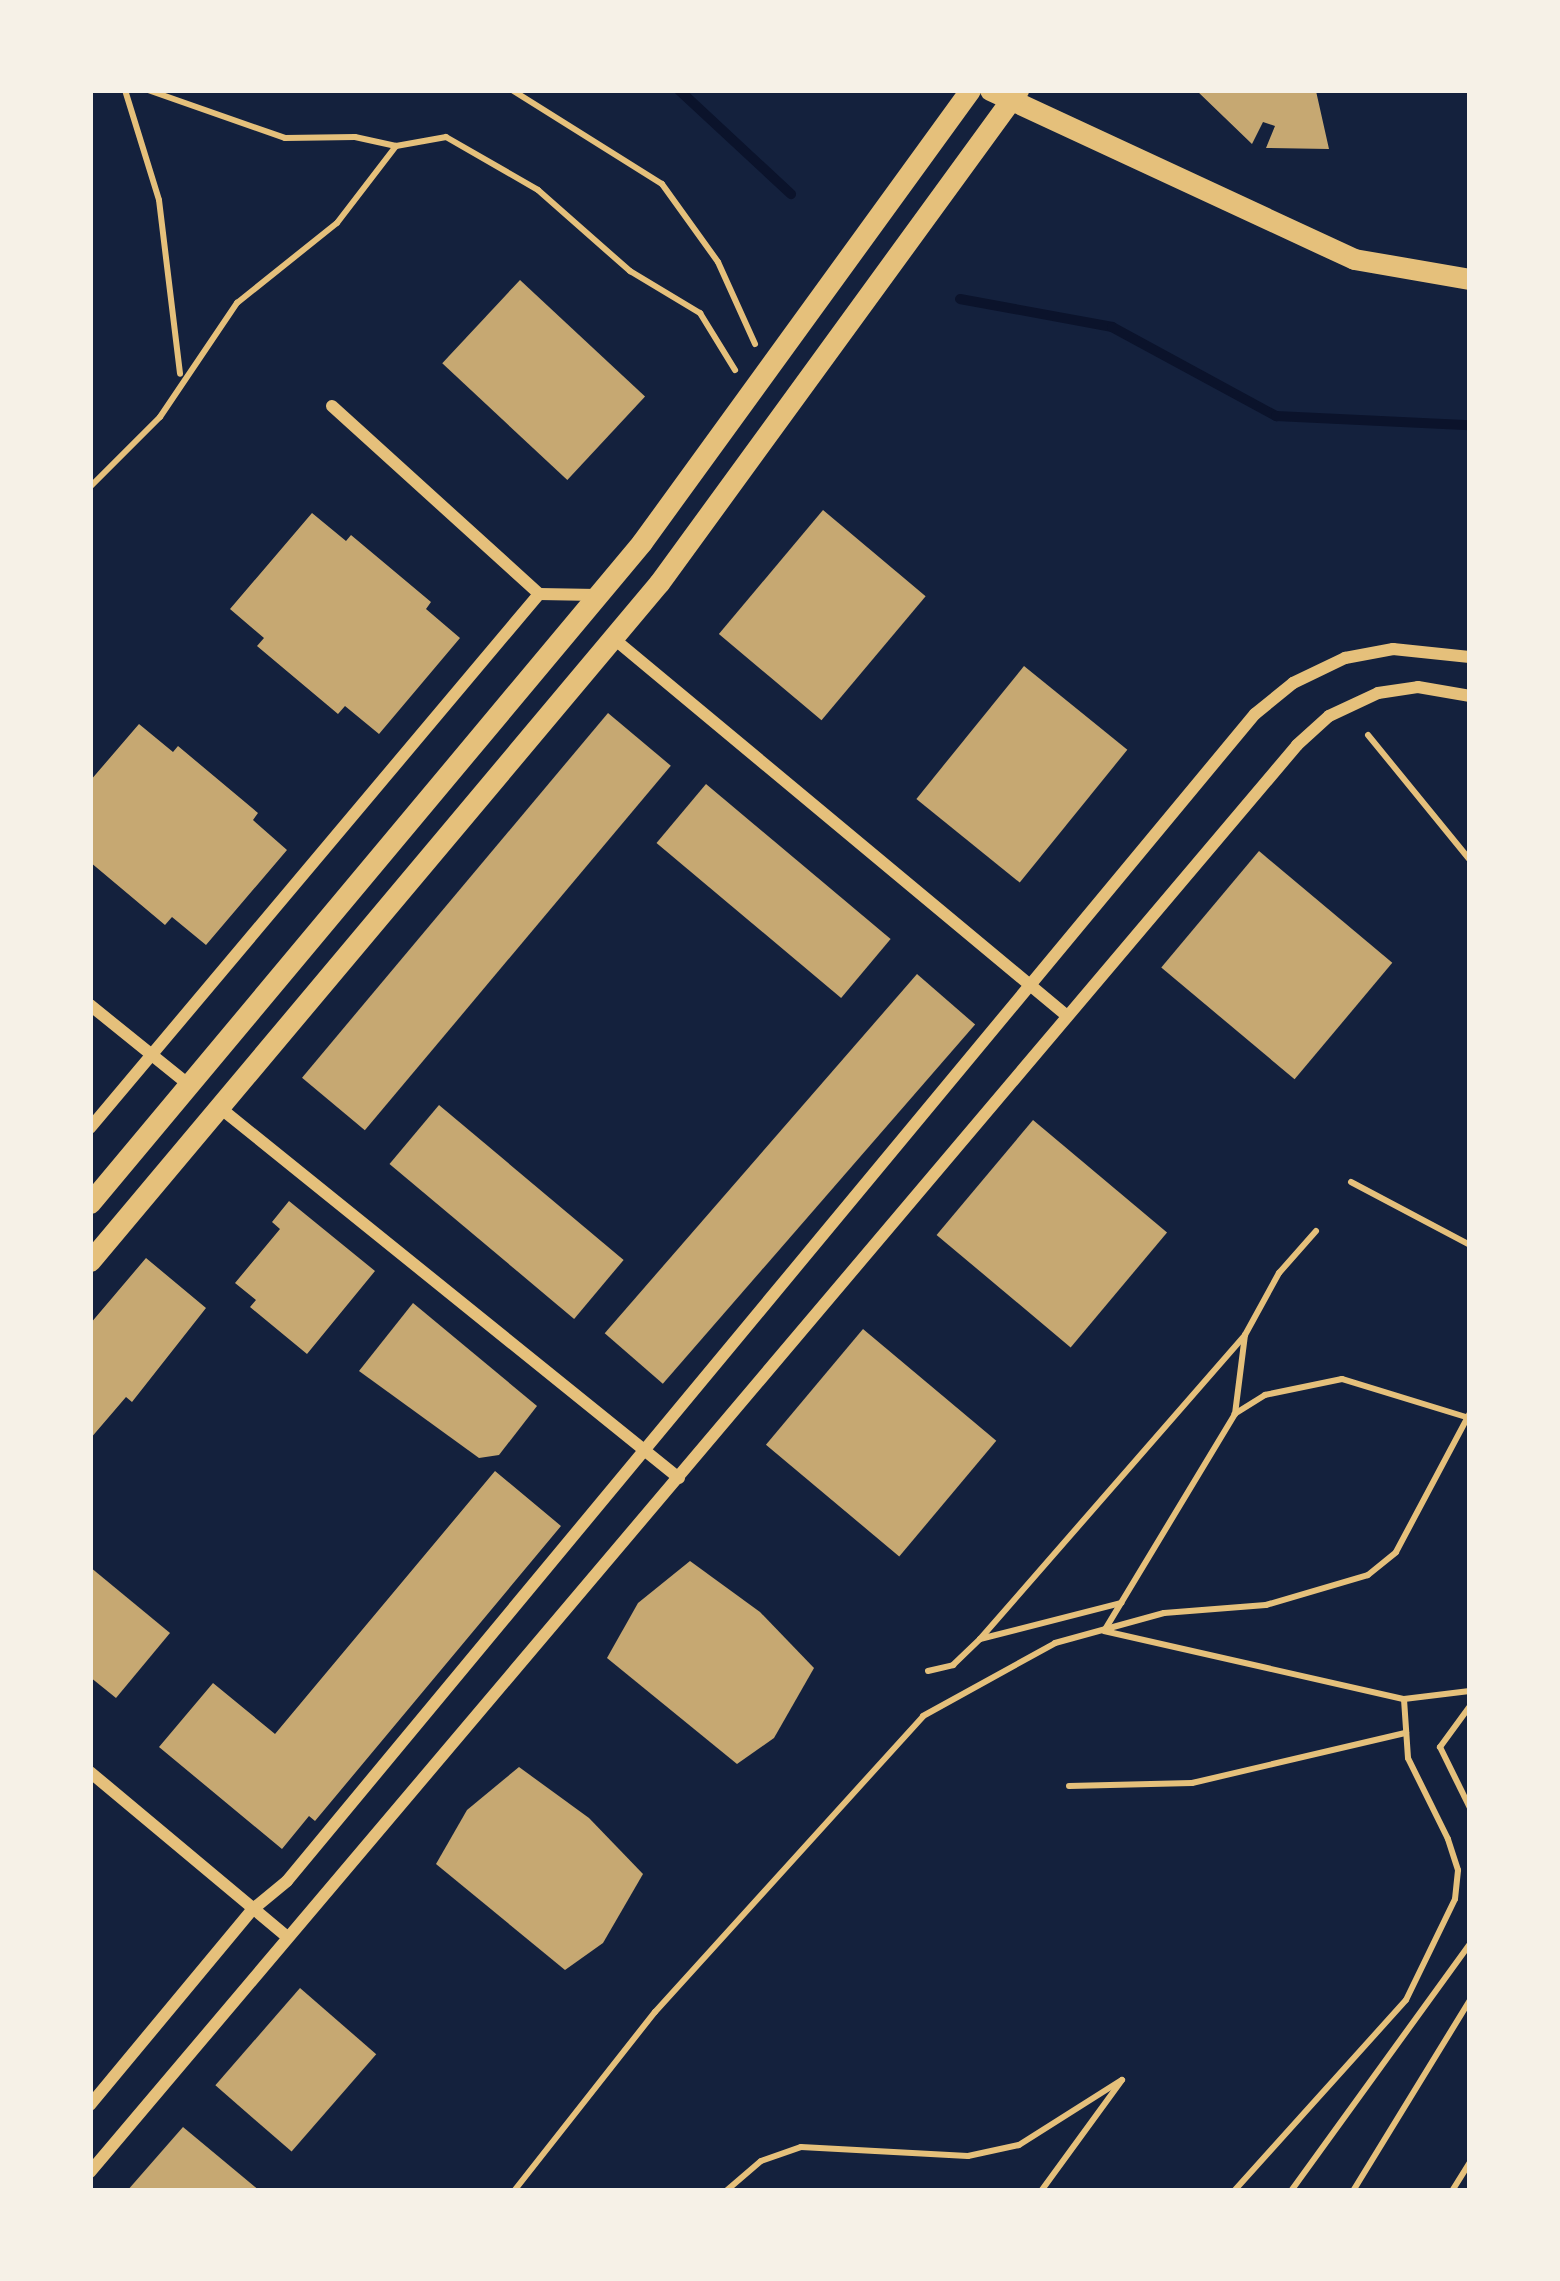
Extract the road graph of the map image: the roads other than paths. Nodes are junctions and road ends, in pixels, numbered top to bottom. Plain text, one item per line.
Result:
1 (970, 90) edge
2 (990, 90) edge
3 (1018, 90) edge
4 (1470, 279) edge
5 (332, 406) dead end
6 (539, 593) junction
7 (598, 595) junction
8 (613, 638) junction
9 (1470, 657) edge
10 (1470, 696) edge
11 (1029, 985) junction
12 (90, 1005) edge
13 (1066, 1015) junction
14 (151, 1054) junction
15 (189, 1085) junction
16 (219, 1107) junction
17 (90, 1128) edge
18 (90, 1204) edge
19 (90, 1261) edge
20 (647, 1451) junction
21 (679, 1478) junction
22 (90, 1772) edge
23 (253, 1909) junction
24 (287, 1937) junction
25 (90, 2105) edge
26 (90, 2172) edge

1 - 7 street
2 - 4 street
3 - 8 street
5 - 6 street
6 - 7 street
6 - 14 street
7 - 15 street
8 - 11 street
8 - 16 street
9 - 11 street
10 - 13 street
11 - 13 street
11 - 20 street
12 - 14 street
13 - 21 street
14 - 15 street
14 - 17 street
15 - 18 street
16 - 19 street
16 - 20 street
20 - 21 street
20 - 23 street
21 - 24 street
22 - 23 street
23 - 24 street
23 - 25 street
24 - 26 street

